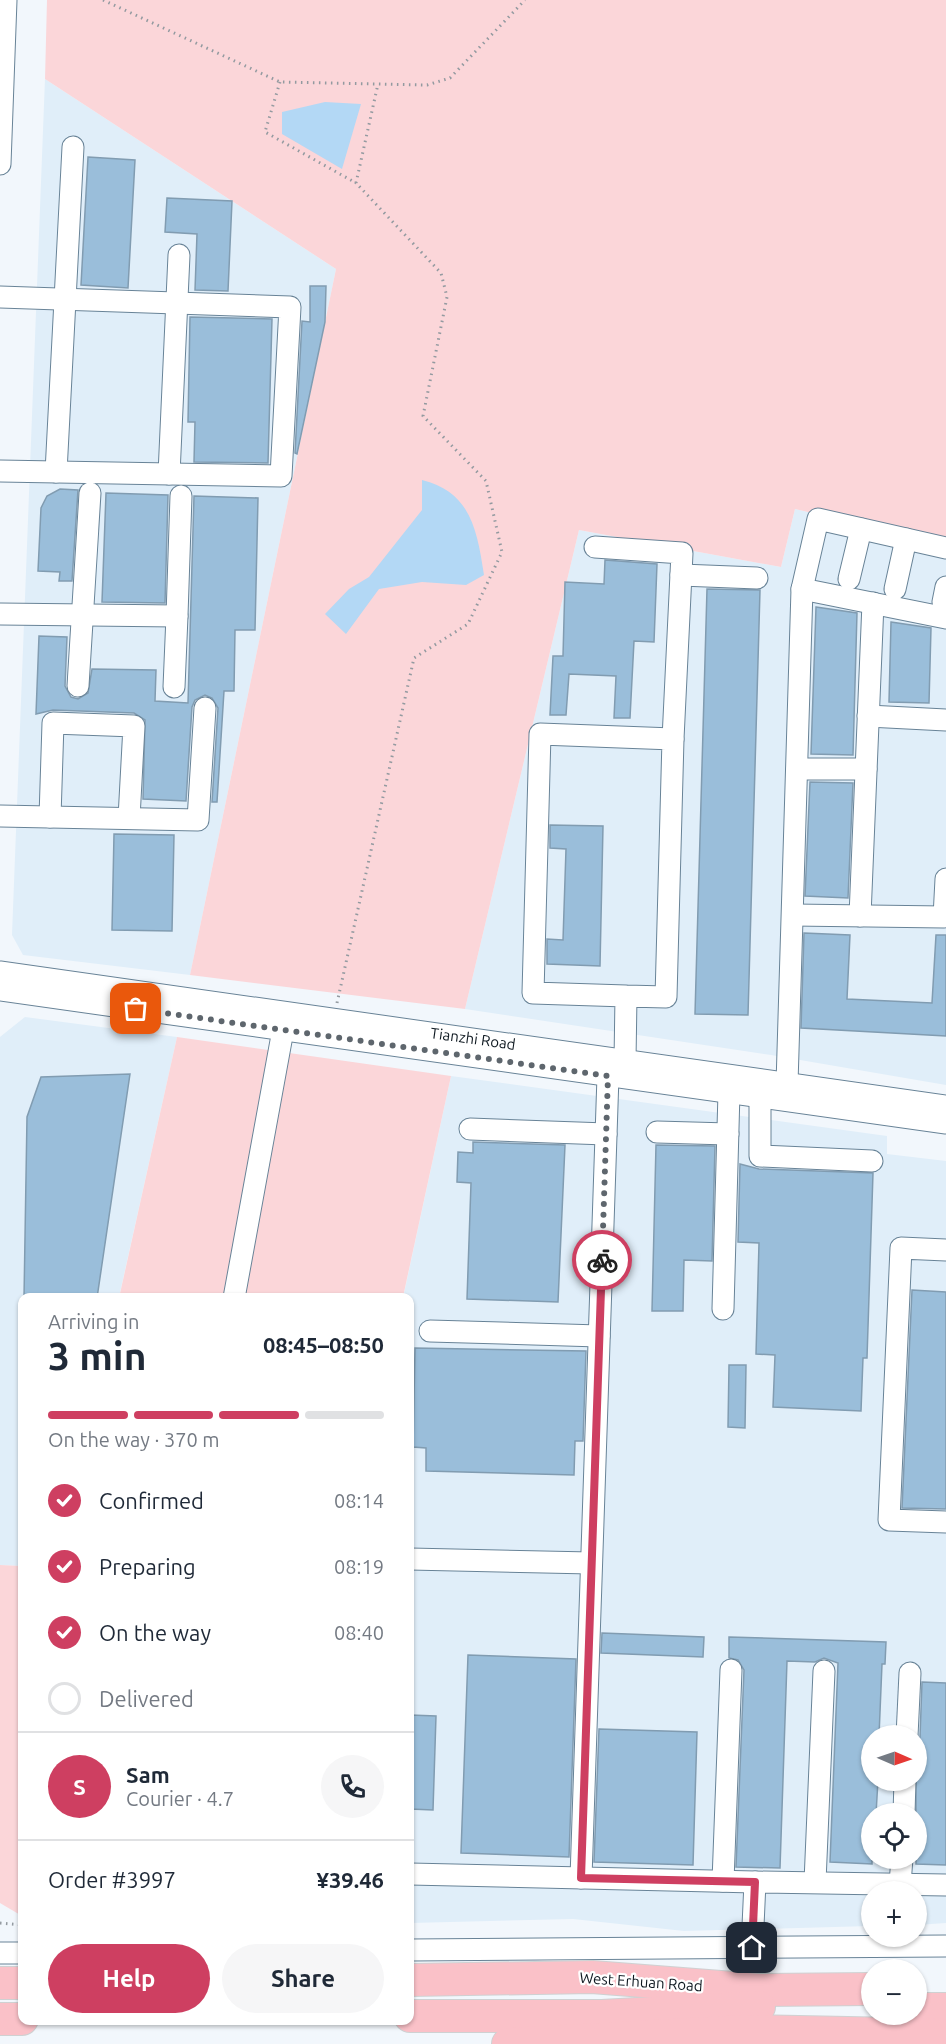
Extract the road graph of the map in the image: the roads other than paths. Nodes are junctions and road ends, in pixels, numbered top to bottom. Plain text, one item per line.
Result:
1 (4, 12) edge
2 (73, 147) dead end
3 (0, 164) edge
4 (179, 255) dead end
5 (0, 297) edge
6 (66, 299) junction
7 (177, 303) junction
8 (0, 471) edge
9 (56, 472) junction
10 (169, 474) junction
11 (90, 493) dead end
12 (181, 496) dead end
13 (861, 529) junction
14 (906, 539) junction
15 (595, 548) dead end
16 (946, 548) edge
17 (681, 575) junction
18 (757, 578) dead end
19 (849, 579) dead end
20 (802, 589) junction
21 (895, 589) dead end
22 (945, 602) edge
23 (873, 603) junction
24 (0, 614) edge
25 (83, 615) junction
26 (177, 616) junction
27 (78, 686) dead end
28 (174, 687) dead end
29 (205, 708) dead end
30 (868, 716) junction
31 (946, 720) edge
32 (674, 739) junction
33 (797, 769) junction
34 (866, 769) junction
35 (0, 816) edge
36 (50, 817) junction
37 (129, 818) junction
38 (946, 879) edge
39 (793, 915) junction
40 (860, 916) junction
41 (945, 917) edge
42 (0, 972) edge
43 (0, 990) edge
44 (626, 996) junction
45 (283, 1030) junction
46 (625, 1061) junction
47 (608, 1076) junction
48 (788, 1084) junction
49 (729, 1092) junction
50 (760, 1097) junction
51 (946, 1106) edge
52 (946, 1123) edge
53 (470, 1129) dead end
54 (657, 1132) dead end
55 (606, 1134) junction
56 (728, 1134) junction
57 (872, 1161) dead end
58 (946, 1250) edge
59 (235, 1293) edge
60 (723, 1309) dead end
61 (430, 1331) dead end
62 (599, 1336) junction
63 (946, 1522) edge
64 (414, 1559) edge
65 (591, 1563) junction
66 (731, 1670) dead end
67 (824, 1671) dead end
68 (910, 1673) dead end
69 (908, 1725) edge
70 (414, 1874) edge
71 (581, 1878) junction
72 (723, 1881) junction
73 (755, 1882) junction
74 (815, 1882) junction
75 (861, 1883) edge
76 (927, 1885) edge
77 (946, 1885) edge
78 (946, 1946) edge
79 (752, 1948) junction
80 (414, 1950) edge
81 (0, 1953) edge
82 (18, 1953) edge
83 (414, 1980) edge
84 (0, 1983) edge
85 (18, 1983) edge
86 (927, 1988) edge
87 (946, 1988) edge
88 (861, 1989) edge
89 (861, 2008) edge
90 (927, 2009) edge
91 (946, 2009) edge
92 (414, 2016) edge
93 (602, 2016) junction
94 (0, 2019) edge
95 (18, 2019) edge
96 (745, 2031) junction
97 (946, 2035) edge
98 (508, 2044) edge

1 - 3 street
2 - 6 street
4 - 7 street
5 - 6 street
6 - 7 street
6 - 9 street
7 - 10 street
7 - 10 street
8 - 9 street
9 - 10 street
11 - 25 street
12 - 26 street
13 - 14 street
13 - 19 street
13 - 20 street
14 - 16 street
14 - 21 street
15 - 17 street
17 - 18 street
17 - 32 street
20 - 23 street
20 - 33 street
22 - 23 street
23 - 30 street
24 - 25 street
25 - 26 street
25 - 27 street
26 - 28 street
29 - 37 street
30 - 31 street
30 - 34 street
32 - 44 street
32 - 44 street
33 - 34 street
33 - 39 street
34 - 40 street
35 - 36 street
36 - 37 street
36 - 37 street
38 - 41 street
39 - 40 street
39 - 48 street
40 - 41 street
42 - 46 street, Tianzhi Road
43 - 45 street, Tianzhi Road
44 - 46 street
45 - 47 street, Tianzhi Road
45 - 59 street
46 - 48 street, Tianzhi Road
47 - 49 street, Tianzhi Road
47 - 55 street
48 - 51 street, Tianzhi Road
49 - 50 street, Tianzhi Road
49 - 56 street
50 - 52 street, Tianzhi Road
50 - 57 street
53 - 55 street
54 - 56 street
55 - 62 street
56 - 60 street
58 - 63 street
61 - 62 street
62 - 65 street
64 - 65 street
65 - 71 street
66 - 72 street
67 - 74 street
68 - 69 street
70 - 71 street
71 - 72 street
72 - 73 street
73 - 74 street
73 - 79 street
74 - 75 street
76 - 77 street
78 - 79 street
79 - 80 street
81 - 82 street
83 - 88 highway, West Erhuan Road
84 - 85 highway
86 - 87 highway
89 - 93 highway, West Erhuan Road
90 - 91 highway
92 - 93 highway, West Erhuan Road
93 - 96 highway
94 - 95 highway
96 - 97 highway
96 - 98 highway

